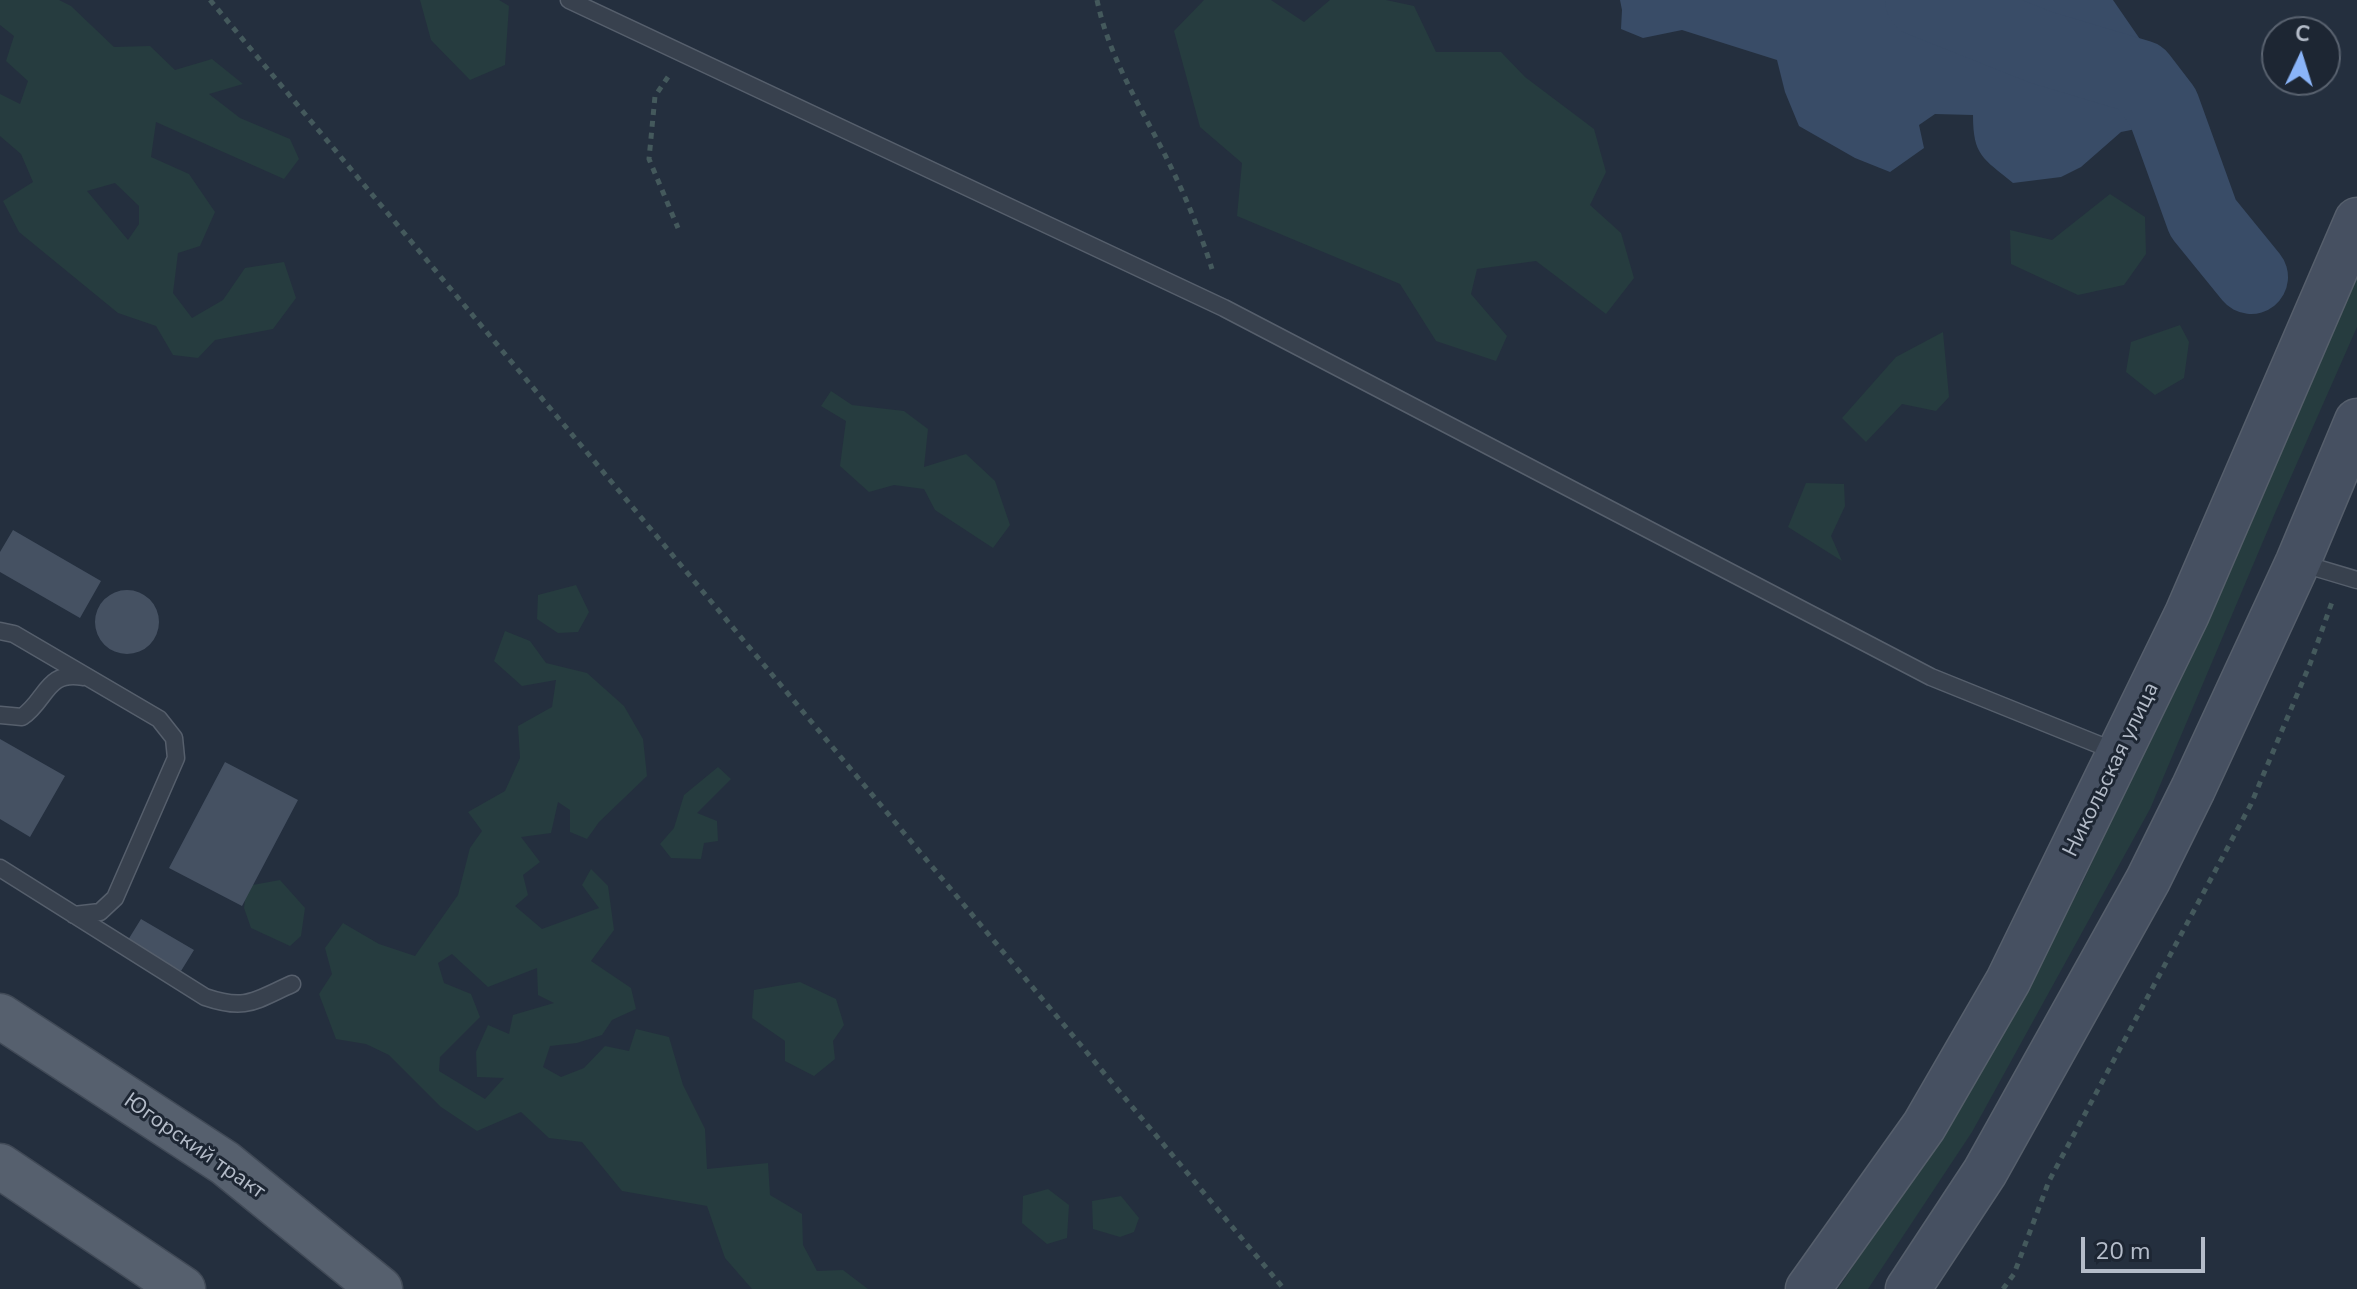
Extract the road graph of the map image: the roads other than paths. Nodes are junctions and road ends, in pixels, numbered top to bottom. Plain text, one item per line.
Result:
1 (569, 0) edge
2 (2357, 220) edge
3 (2357, 421) edge
4 (2306, 543) junction
5 (2357, 580) edge
6 (0, 631) edge
7 (89, 678) junction
8 (0, 715) edge
9 (2121, 754) junction
10 (0, 868) edge
11 (74, 915) junction
12 (292, 984) dead end
13 (0, 1016) edge
14 (0, 1166) edge
15 (183, 1289) edge
16 (380, 1289) edge
17 (1808, 1289) edge
18 (1908, 1289) edge

1 - 9 lane
2 - 9 street, Никольская улица
3 - 4 street
4 - 5 lane
4 - 18 street
6 - 7 lane
7 - 8 lane
7 - 11 lane
9 - 17 street, Никольская улица
10 - 11 lane
11 - 12 lane
13 - 16 main road, Югорский тракт
14 - 15 main road

